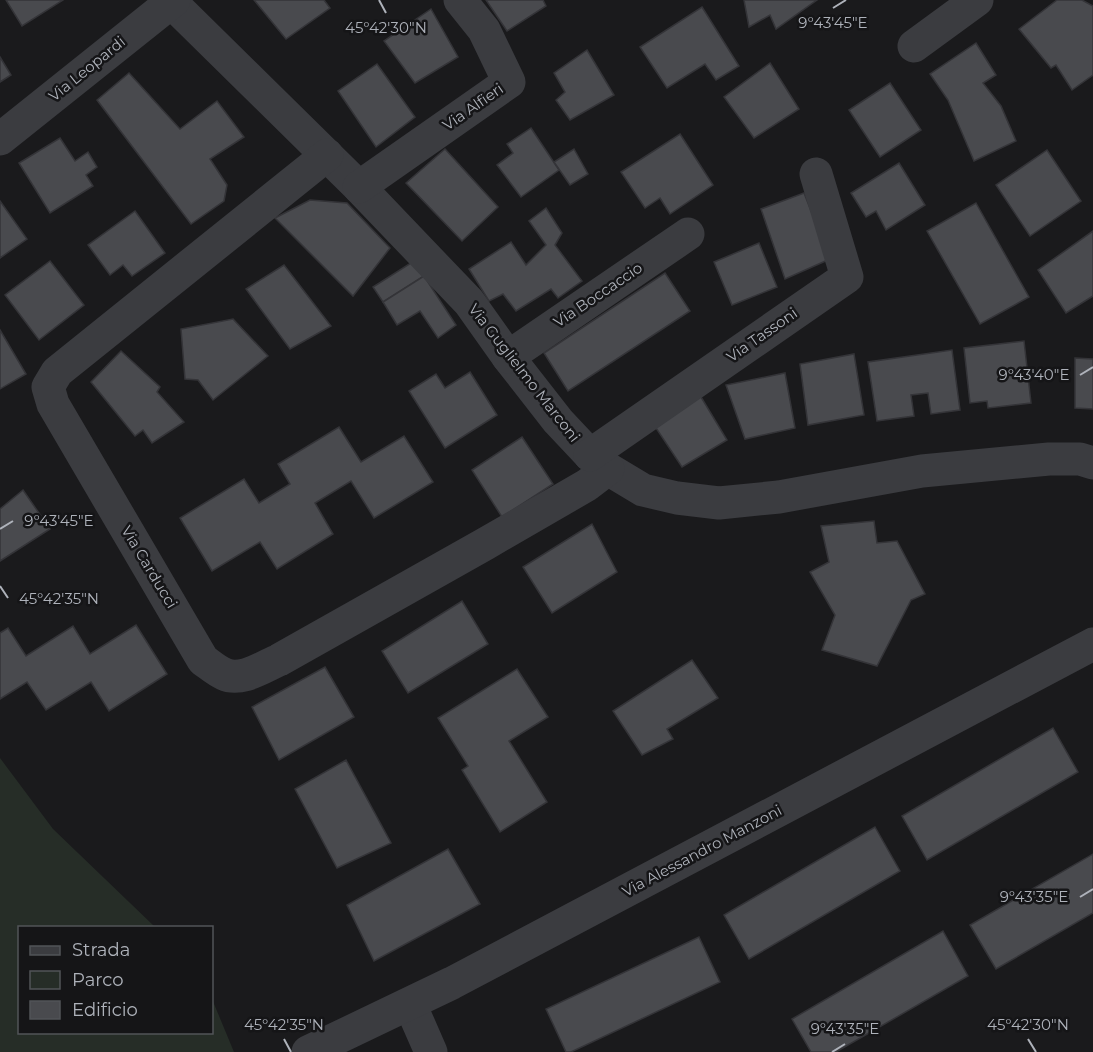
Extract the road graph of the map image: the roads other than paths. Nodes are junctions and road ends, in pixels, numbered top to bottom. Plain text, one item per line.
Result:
1 (460, 0) edge
2 (977, 0) edge
3 (171, 1) edge
4 (914, 46) dead end
5 (0, 139) edge
6 (327, 155) junction
7 (816, 174) dead end
8 (359, 187) junction
9 (688, 234) dead end
10 (508, 357) junction
11 (599, 462) junction
12 (1093, 464) edge
13 (1093, 644) edge
14 (410, 1004) junction
15 (308, 1052) edge
16 (431, 1052) edge

1 - 8 street, Via Alfieri
2 - 4 street
3 - 5 street, Via Leopardi
3 - 6 street, Via Guglielmo Marconi
6 - 8 street, Via Guglielmo Marconi
6 - 11 street, Via Carducci
7 - 11 street, Via Tassoni
8 - 10 street, Via Guglielmo Marconi
9 - 10 street, Via Boccaccio
10 - 11 street, Via Guglielmo Marconi
11 - 12 street, Via Guglielmo Marconi
13 - 14 street, Via Alessandro Manzoni
14 - 15 street, Via Alessandro Manzoni
14 - 16 street

